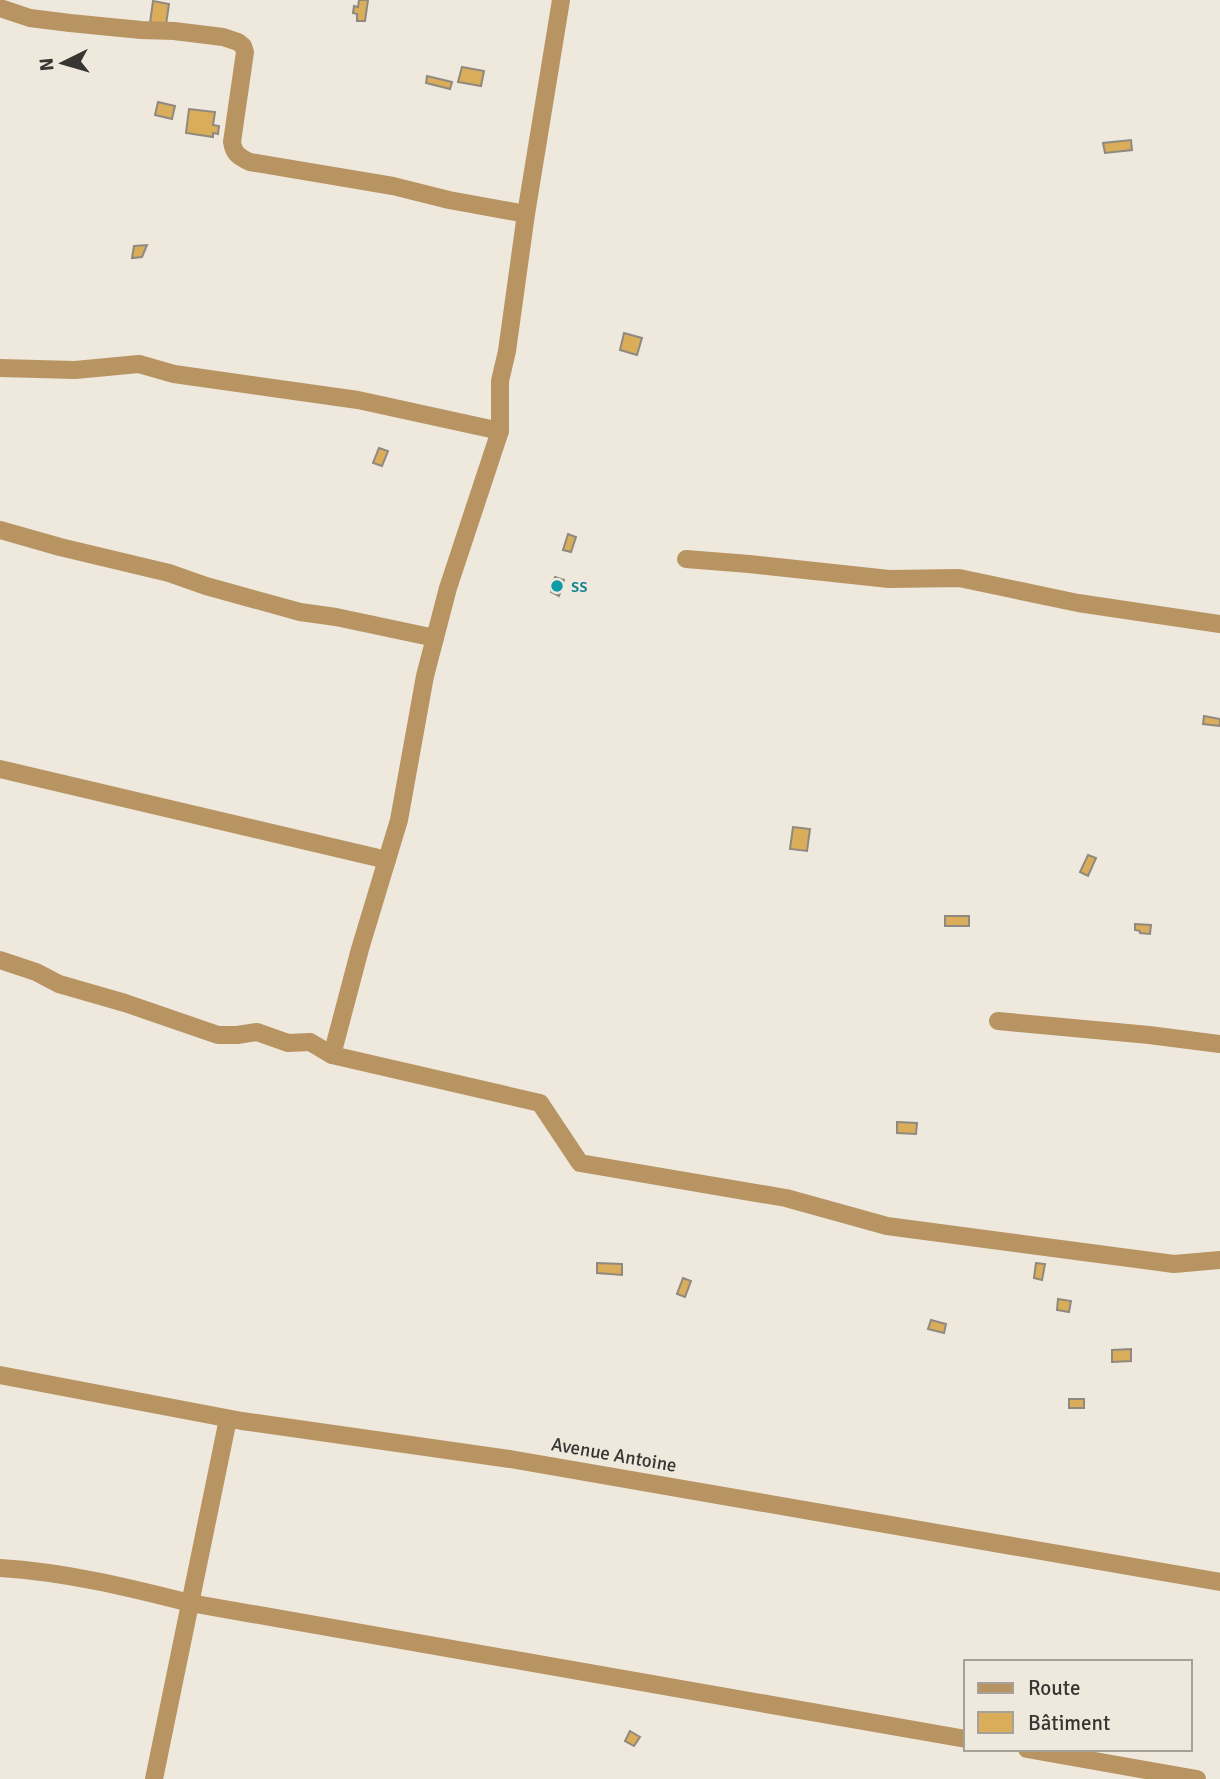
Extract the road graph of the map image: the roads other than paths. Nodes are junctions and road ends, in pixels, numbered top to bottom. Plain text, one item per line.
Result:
1 (561, 0) edge
2 (0, 8) edge
3 (526, 214) junction
4 (0, 368) edge
5 (500, 431) junction
6 (0, 530) edge
7 (687, 559) dead end
8 (1220, 624) edge
9 (435, 638) junction
10 (0, 769) edge
11 (387, 860) junction
12 (0, 960) edge
13 (998, 1021) dead end
14 (1220, 1044) edge
15 (332, 1055) junction
16 (1220, 1260) edge
17 (0, 1375) edge
18 (228, 1419) junction
19 (0, 1569) edge
20 (1220, 1582) edge
21 (190, 1603) junction
22 (964, 1739) edge
23 (1038, 1751) edge
24 (154, 1779) edge
25 (1197, 1779) edge

1 - 3 street
2 - 3 street
3 - 5 street
4 - 5 street
5 - 9 street
6 - 9 street
7 - 8 street
9 - 11 street
10 - 11 street
11 - 15 street
12 - 15 street
13 - 14 street
15 - 16 street
17 - 18 street, Avenue Antoine
18 - 20 street, Avenue Antoine
18 - 21 street
19 - 21 street
21 - 22 street
21 - 24 street
23 - 25 street

